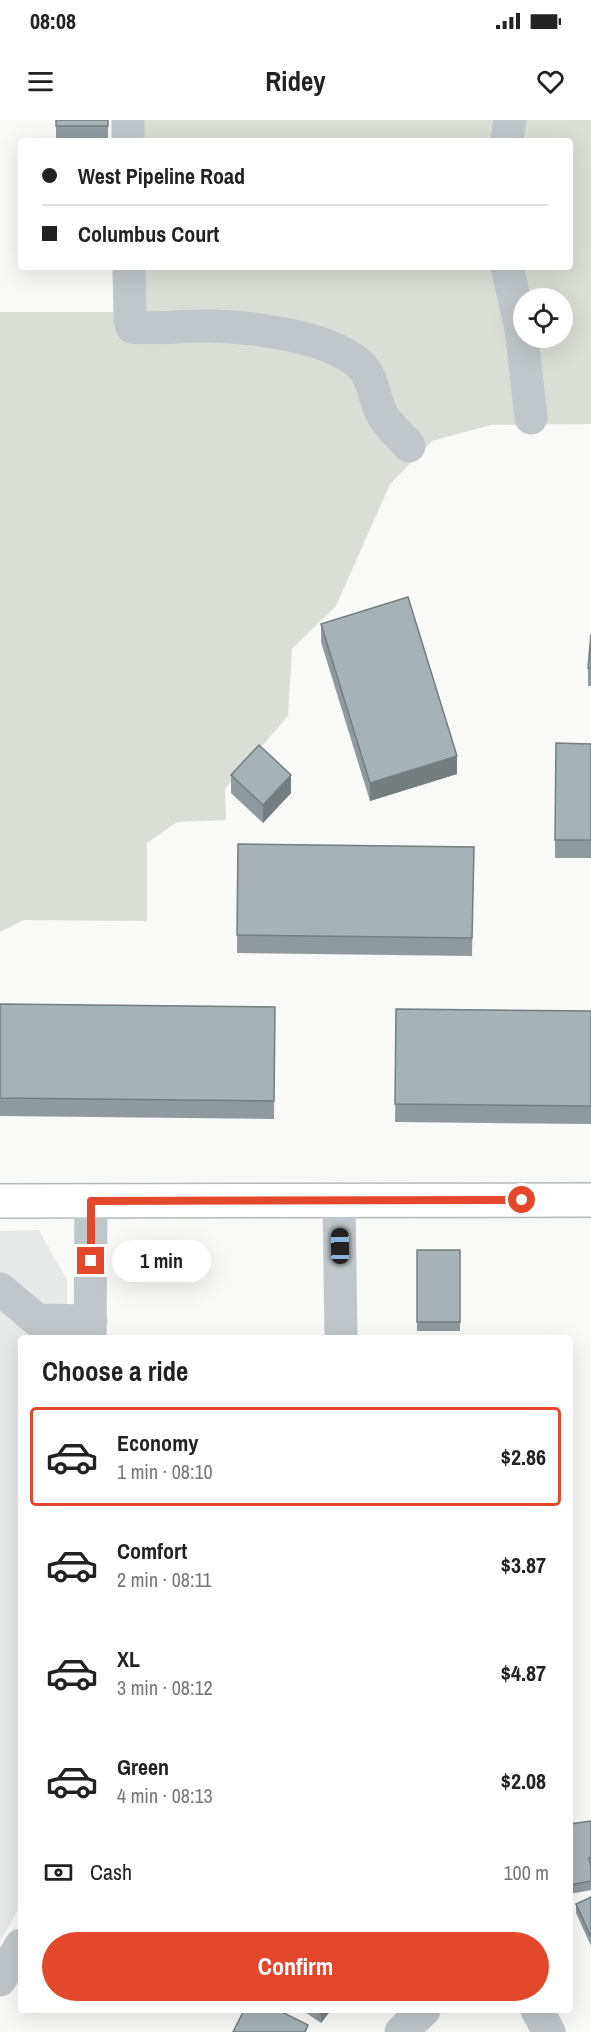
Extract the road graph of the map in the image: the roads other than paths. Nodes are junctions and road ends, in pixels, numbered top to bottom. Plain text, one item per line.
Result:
1 (128, 120) edge
2 (510, 120) edge
3 (128, 138) edge
4 (507, 138) edge
5 (129, 270) edge
6 (508, 270) edge
7 (531, 418) dead end
8 (409, 446) dead end
9 (591, 1200) edge
10 (0, 1201) edge
11 (91, 1201) junction
12 (339, 1201) junction
13 (0, 1289) edge
14 (90, 1330) edge
15 (341, 1335) edge
16 (18, 1950) edge
17 (0, 1980) edge
18 (421, 2013) edge
19 (539, 2013) edge
20 (401, 2032) edge
21 (549, 2032) edge

1 - 3 street
2 - 4 street
5 - 8 street
6 - 7 street
9 - 12 main road
10 - 11 main road
11 - 12 main road
11 - 14 street
12 - 15 street
13 - 14 street
16 - 17 street
18 - 20 street
19 - 21 street

